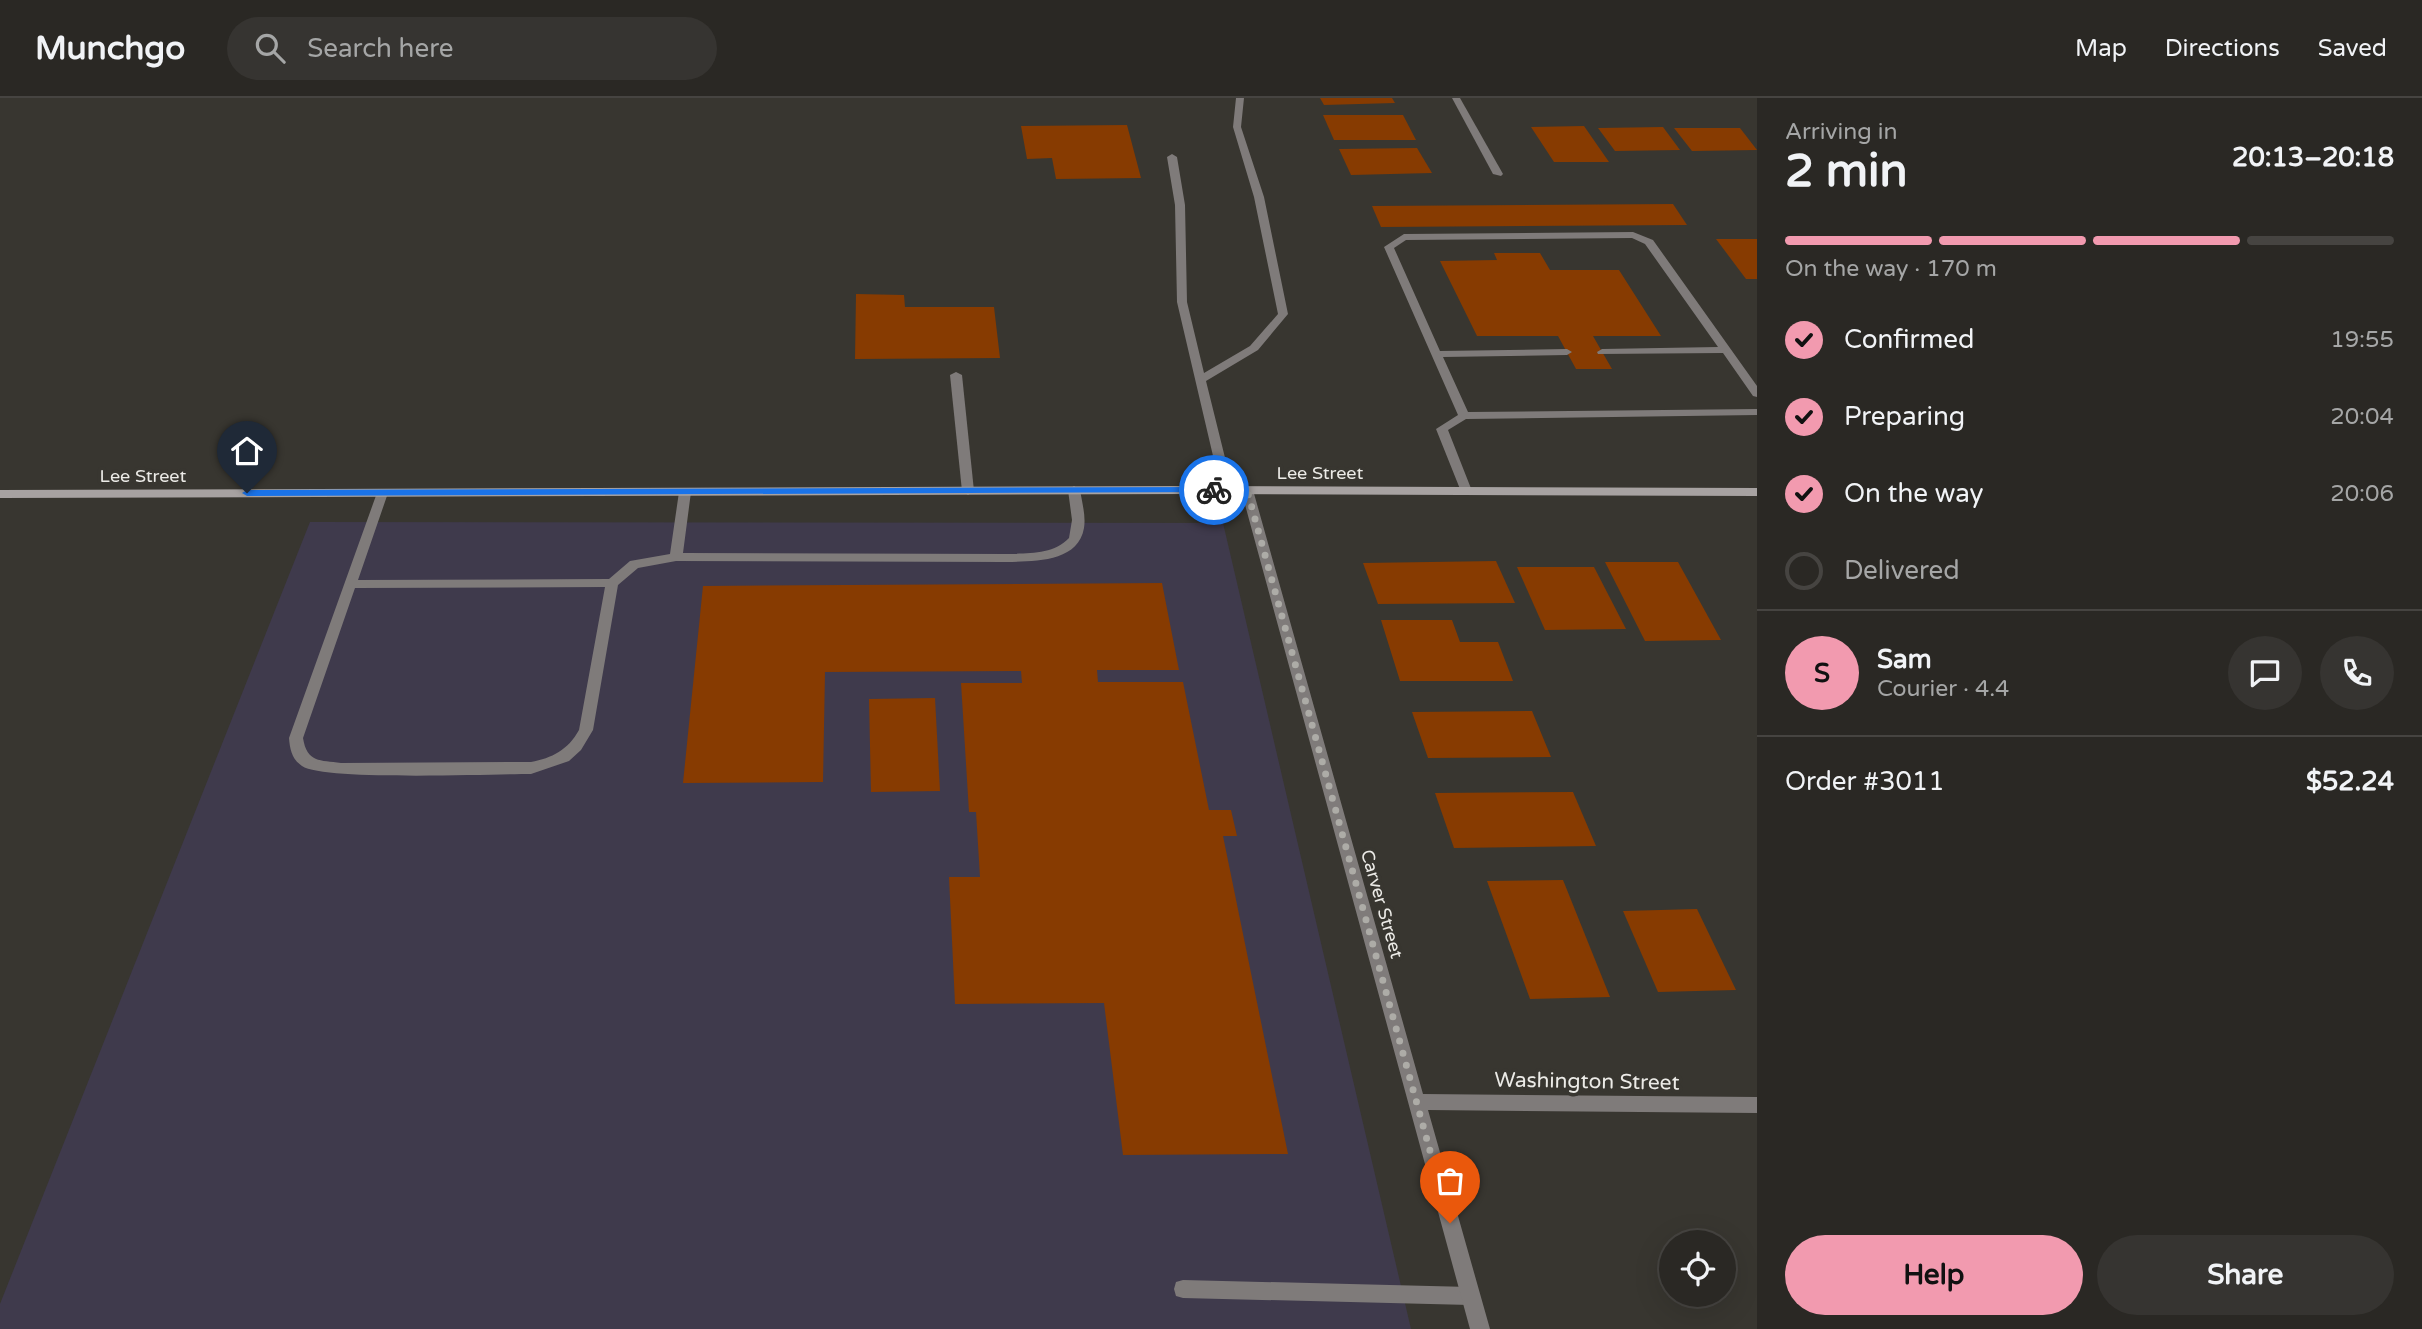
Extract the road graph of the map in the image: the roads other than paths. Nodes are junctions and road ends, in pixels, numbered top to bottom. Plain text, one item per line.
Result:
1 (1240, 98) edge
2 (1456, 98) edge
3 (1172, 156) dead end
4 (1498, 174) dead end
5 (1726, 350) junction
6 (1567, 352) dead end
7 (1602, 352) dead end
8 (1437, 354) junction
9 (956, 375) dead end
10 (1200, 380) junction
11 (1757, 394) edge
12 (1757, 412) edge
13 (1464, 416) junction
14 (1074, 490) junction
15 (1227, 490) junction
16 (1247, 490) junction
17 (968, 491) junction
18 (1466, 491) junction
19 (382, 492) junction
20 (685, 492) junction
21 (1757, 492) edge
22 (0, 494) edge
23 (676, 557) junction
24 (612, 583) junction
25 (350, 584) junction
26 (1417, 1102) junction
27 (1757, 1105) edge
28 (1183, 1289) dead end
29 (1470, 1296) junction
30 (1480, 1329) edge

1 - 10 street
2 - 4 street
3 - 10 street
5 - 7 street
5 - 8 street
5 - 11 street
6 - 8 street
8 - 13 street
9 - 17 street
10 - 15 street
12 - 13 street
13 - 18 street
14 - 15 main road, Lee Street
14 - 17 main road, Lee Street
14 - 23 street
15 - 16 main road, Lee Street
16 - 18 main road, Lee Street
16 - 26 street, Carver Street
17 - 20 main road, Lee Street
18 - 21 main road, Lee Street
19 - 20 main road, Lee Street
19 - 22 main road, Lee Street
19 - 25 street
20 - 23 street
23 - 24 street
24 - 25 street
24 - 25 street
26 - 27 street, Washington Street
26 - 29 street, Carver Street
28 - 29 street
29 - 30 street, Carver Street

